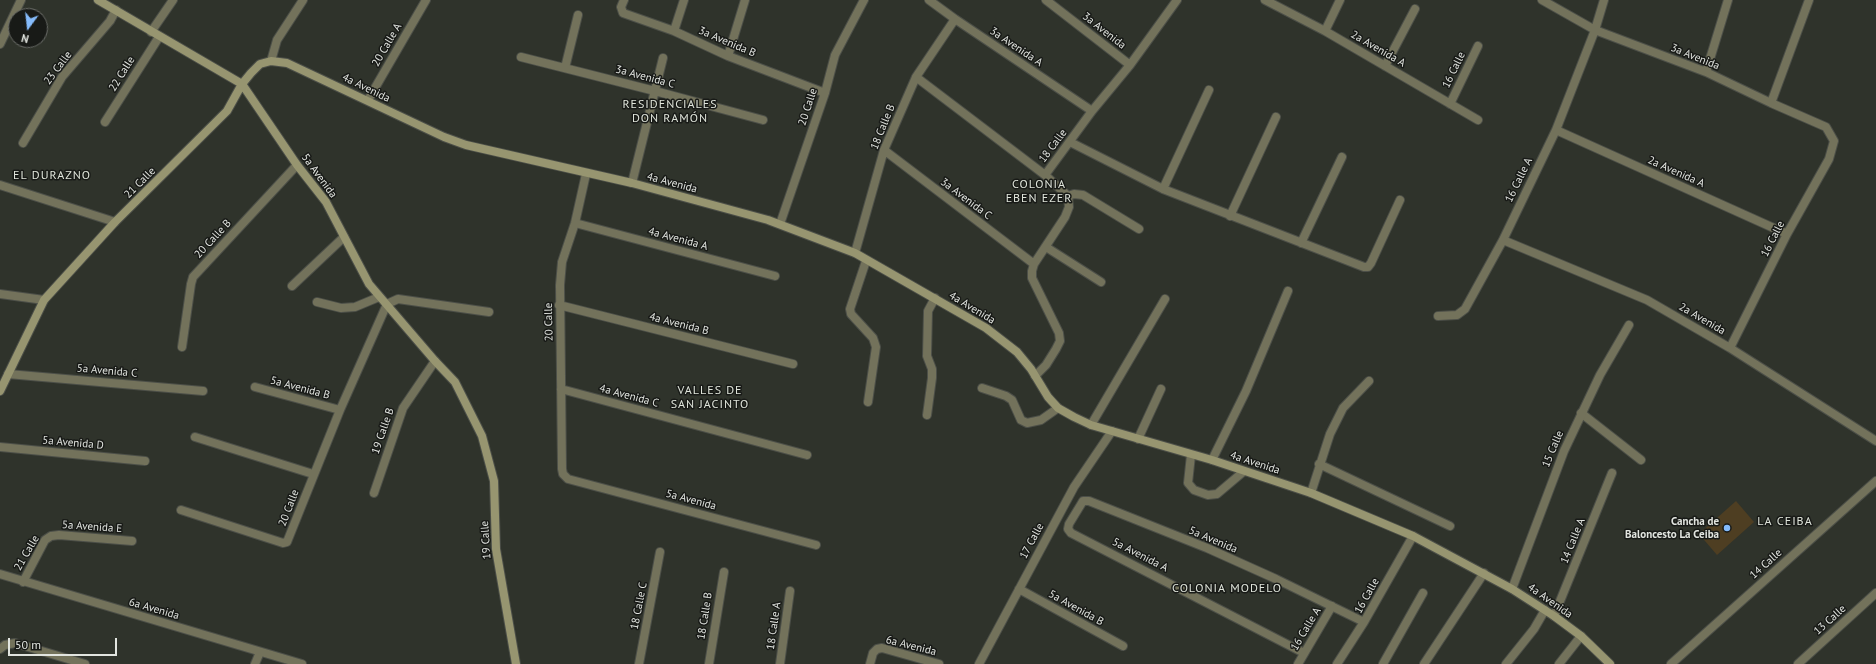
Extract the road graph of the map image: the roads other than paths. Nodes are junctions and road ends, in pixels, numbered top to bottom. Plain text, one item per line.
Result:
1 (21, 0) edge
2 (98, 0) edge
3 (173, 0) edge
4 (302, 0) edge
5 (426, 0) edge
6 (624, 0) edge
7 (684, 0) edge
8 (745, 0) edge
9 (864, 0) edge
10 (929, 0) edge
11 (1046, 0) edge
12 (1177, 0) edge
13 (1265, 0) edge
14 (1340, 0) edge
15 (1542, 0) edge
16 (1604, 0) edge
17 (1728, 0) edge
18 (1809, 0) edge
19 (1415, 9) dead end
20 (116, 10) junction
21 (578, 14) dead end
22 (955, 20) junction
23 (1595, 30) junction
24 (674, 31) junction
25 (151, 32) junction
26 (1325, 32) junction
27 (159, 37) junction
28 (0, 44) edge
29 (1478, 46) dead end
30 (728, 56) junction
31 (521, 57) dead end
32 (663, 58) dead end
33 (271, 61) junction
34 (1130, 65) junction
35 (1385, 66) junction
36 (565, 68) junction
37 (1706, 72) junction
38 (916, 78) junction
39 (242, 84) junction
40 (1209, 90) dead end
41 (655, 91) junction
42 (825, 93) junction
43 (368, 100) junction
44 (1771, 103) junction
45 (1450, 104) junction
46 (1092, 111) junction
47 (1276, 116) dead end
48 (763, 120) dead end
49 (1478, 120) dead end
50 (105, 122) dead end
51 (1556, 130) junction
52 (1834, 141) joint
53 (1070, 142) junction
54 (23, 143) dead end
55 (884, 150) junction
56 (1342, 157) dead end
57 (297, 165) junction
58 (586, 174) junction
59 (1045, 175) junction
60 (632, 183) junction
61 (0, 185) edge
62 (1163, 189) junction
63 (1068, 196) junction
64 (1400, 200) dead end
65 (1230, 216) junction
66 (115, 222) junction
67 (574, 223) junction
68 (780, 224) junction
69 (1139, 229) dead end
70 (1787, 234) junction
71 (344, 237) junction
72 (1503, 240) junction
73 (1301, 243) junction
74 (1046, 246) junction
75 (855, 253) junction
76 (866, 260) junction
77 (1034, 264) junction
78 (775, 276) dead end
79 (1101, 282) dead end
80 (292, 286) dead end
81 (1288, 291) dead end
82 (0, 294) edge
83 (379, 297) junction
84 (934, 298) junction
85 (1165, 299) dead end
86 (44, 300) junction
87 (317, 302) dead end
88 (387, 304) junction
89 (559, 305) junction
90 (488, 312) dead end
91 (1438, 316) dead end
92 (1629, 325) dead end
93 (182, 346) dead end
94 (1730, 348) junction
95 (435, 361) junction
96 (793, 364) dead end
97 (8, 374) junction
98 (1035, 376) junction
99 (1369, 381) dead end
100 (255, 387) dead end
101 (561, 388) junction
102 (982, 388) dead end
103 (1161, 389) dead end
104 (0, 390) edge
105 (203, 391) dead end
106 (868, 402) dead end
107 (1058, 408) junction
108 (340, 410) junction
109 (1581, 413) junction
110 (928, 415) dead end
111 (473, 417) joint
112 (1090, 425) junction
113 (1112, 431) junction
114 (195, 437) dead end
115 (1138, 439) junction
116 (1876, 441) edge
117 (0, 447) edge
118 (807, 455) dead end
119 (1191, 455) junction
120 (144, 460) dead end
121 (1212, 460) junction
122 (1642, 460) dead end
123 (1319, 464) junction
124 (1243, 472) junction
125 (313, 474) junction
126 (563, 474) joint
127 (1612, 474) dead end
128 (1876, 481) edge
129 (374, 493) dead end
130 (1311, 493) junction
131 (181, 510) dead end
132 (1450, 526) dead end
133 (1071, 532) joint
134 (51, 536) joint
135 (1412, 536) junction
136 (132, 541) dead end
137 (816, 545) dead end
138 (660, 552) dead end
139 (724, 572) dead end
140 (1484, 573) junction
141 (0, 574) edge
142 (23, 582) junction
143 (1019, 589) junction
144 (1512, 589) junction
145 (790, 591) dead end
146 (1423, 593) dead end
147 (1876, 593) edge
148 (1332, 606) junction
149 (1545, 610) junction
150 (1554, 616) junction
151 (1364, 622) junction
152 (1580, 636) junction
153 (1123, 646) dead end
154 (0, 649) edge
155 (260, 652) junction
156 (1304, 653) junction
157 (85, 664) edge
158 (255, 664) edge
159 (302, 664) edge
160 (516, 664) edge
161 (639, 664) edge
162 (709, 664) edge
163 (780, 664) edge
164 (870, 664) edge
165 (939, 664) edge
166 (979, 664) edge
167 (1298, 664) edge
168 (1337, 664) edge
169 (1383, 664) edge
170 (1424, 664) edge
171 (1506, 664) edge
172 (1559, 664) edge
173 (1610, 664) edge
174 (1671, 664) edge
175 (1798, 664) edge

1 - 28 street
2 - 20 street, 5a Avenida
3 - 25 street
4 - 33 street
5 - 43 street, 20 Calle A
6 - 24 street, 3a Avenida B
7 - 24 street
8 - 30 street
9 - 42 street, 20 Calle
10 - 22 street, 3a Avenida A
11 - 34 street, 3a Avenida
12 - 34 street, 18 Calle
13 - 26 street, 2a Avenida A
14 - 26 street
15 - 23 street, 3a Avenida
16 - 23 street
17 - 37 street
18 - 44 street
19 - 35 street
20 - 25 street, 5a Avenida
20 - 54 street, 23 Calle
21 - 36 street
22 - 38 street, 18 Calle B
22 - 46 street, 3a Avenida A
23 - 37 street, 3a Avenida
23 - 51 street, 16 Calle A
24 - 30 street, 3a Avenida B
25 - 27 street, 5a Avenida
26 - 35 street, 2a Avenida A
27 - 39 street, 5a Avenida
27 - 50 street, 22 Calle
29 - 45 street, 16 Calle
30 - 42 street, 3a Avenida B
31 - 36 street, 3a Avenida C
32 - 41 street
33 - 39 street, 21 Calle
33 - 43 street, 4a Avenida
34 - 46 street, 18 Calle
35 - 45 street, 2a Avenida A
36 - 41 street, 3a Avenida C
37 - 44 street, 3a Avenida
38 - 55 street, 18 Calle B
38 - 59 street
39 - 57 street, 5a Avenida
39 - 66 street, 21 Calle
40 - 62 street
41 - 48 street, 3a Avenida C
41 - 60 street
42 - 68 street, 20 Calle
43 - 58 street, 4a Avenida
44 - 52 street, 3a Avenida
45 - 49 street, 2a Avenida A
46 - 53 street, 18 Calle
47 - 65 street
51 - 70 street, 2a Avenida A
51 - 72 street, 16 Calle A
52 - 70 street, 16 Calle
53 - 59 street, 18 Calle
53 - 62 street
55 - 75 street, 18 Calle B
55 - 77 street, 3a Avenida C
56 - 73 street
57 - 71 street, 5a Avenida
57 - 93 street, 20 Calle B
58 - 60 street, 4a Avenida
58 - 67 street, 20 Calle
59 - 63 street, 18 Calle
60 - 68 street, 4a Avenida
61 - 66 street
62 - 65 street
63 - 69 street
63 - 74 street
64 - 73 street
65 - 73 street
66 - 86 street, 21 Calle
67 - 78 street, 4a Avenida A
67 - 89 street, 20 Calle
68 - 75 street, 4a Avenida
70 - 94 street, 16 Calle
71 - 80 street
71 - 83 street, 5a Avenida
72 - 91 street, 16 Calle A
72 - 94 street, 2a Avenida
74 - 77 street
74 - 79 street
75 - 76 street, 4a Avenida
76 - 84 street, 4a Avenida
76 - 106 street
77 - 98 street
81 - 121 street
82 - 86 street
83 - 87 street
83 - 88 street, 5a Avenida
84 - 98 street, 4a Avenida
84 - 110 street
85 - 112 street
86 - 97 street, 21 Calle
88 - 90 street
88 - 95 street, 5a Avenida
88 - 108 street, 20 Calle
89 - 96 street, 4a Avenida B
89 - 101 street, 20 Calle
92 - 109 street, 15 Calle
94 - 116 street, 2a Avenida
95 - 111 street, 5a Avenida
95 - 129 street, 19 Calle B
97 - 104 street, 21 Calle
97 - 105 street, 5a Avenida C
98 - 107 street, 4a Avenida
99 - 123 street
100 - 108 street, 5a Avenida B
101 - 118 street, 4a Avenida C
101 - 126 street, 20 Calle
102 - 107 street
103 - 115 street
107 - 112 street, 4a Avenida
108 - 125 street, 20 Calle
109 - 122 street
109 - 144 street, 15 Calle
111 - 160 street, 19 Calle
112 - 113 street, 4a Avenida
113 - 115 street, 4a Avenida
113 - 143 street, 17 Calle
114 - 125 street
115 - 119 street, 4a Avenida
117 - 120 street, 5a Avenida D
119 - 121 street, 4a Avenida
119 - 124 street
121 - 124 street, 4a Avenida
123 - 130 street
123 - 132 street
124 - 130 street, 4a Avenida
125 - 131 street, 20 Calle
126 - 137 street, 5a Avenida
127 - 150 street, 14 Calle A
128 - 174 street, 14 Calle
130 - 135 street, 4a Avenida
133 - 148 street, 5a Avenida
133 - 156 street, 5a Avenida A
134 - 136 street, 5a Avenida E
134 - 142 street, 21 Calle
135 - 140 street, 4a Avenida
135 - 151 street, 16 Calle
138 - 161 street, 18 Calle C
139 - 162 street, 18 Calle B
140 - 144 street, 4a Avenida
140 - 170 street
141 - 142 street, 6a Avenida
142 - 155 street, 6a Avenida
143 - 153 street, 5a Avenida B
143 - 166 street, 17 Calle
144 - 149 street, 4a Avenida
145 - 163 street, 18 Calle A
146 - 169 street
147 - 175 street, 13 Calle
148 - 151 street, 5a Avenida
148 - 156 street, 16 Calle A
149 - 150 street, 4a Avenida
149 - 171 street
150 - 152 street, 4a Avenida
151 - 168 street, 16 Calle
152 - 172 street
152 - 173 street, 4a Avenida
154 - 157 street
155 - 158 street
155 - 159 street, 6a Avenida
156 - 167 street, 16 Calle A
164 - 165 street, 6a Avenida

